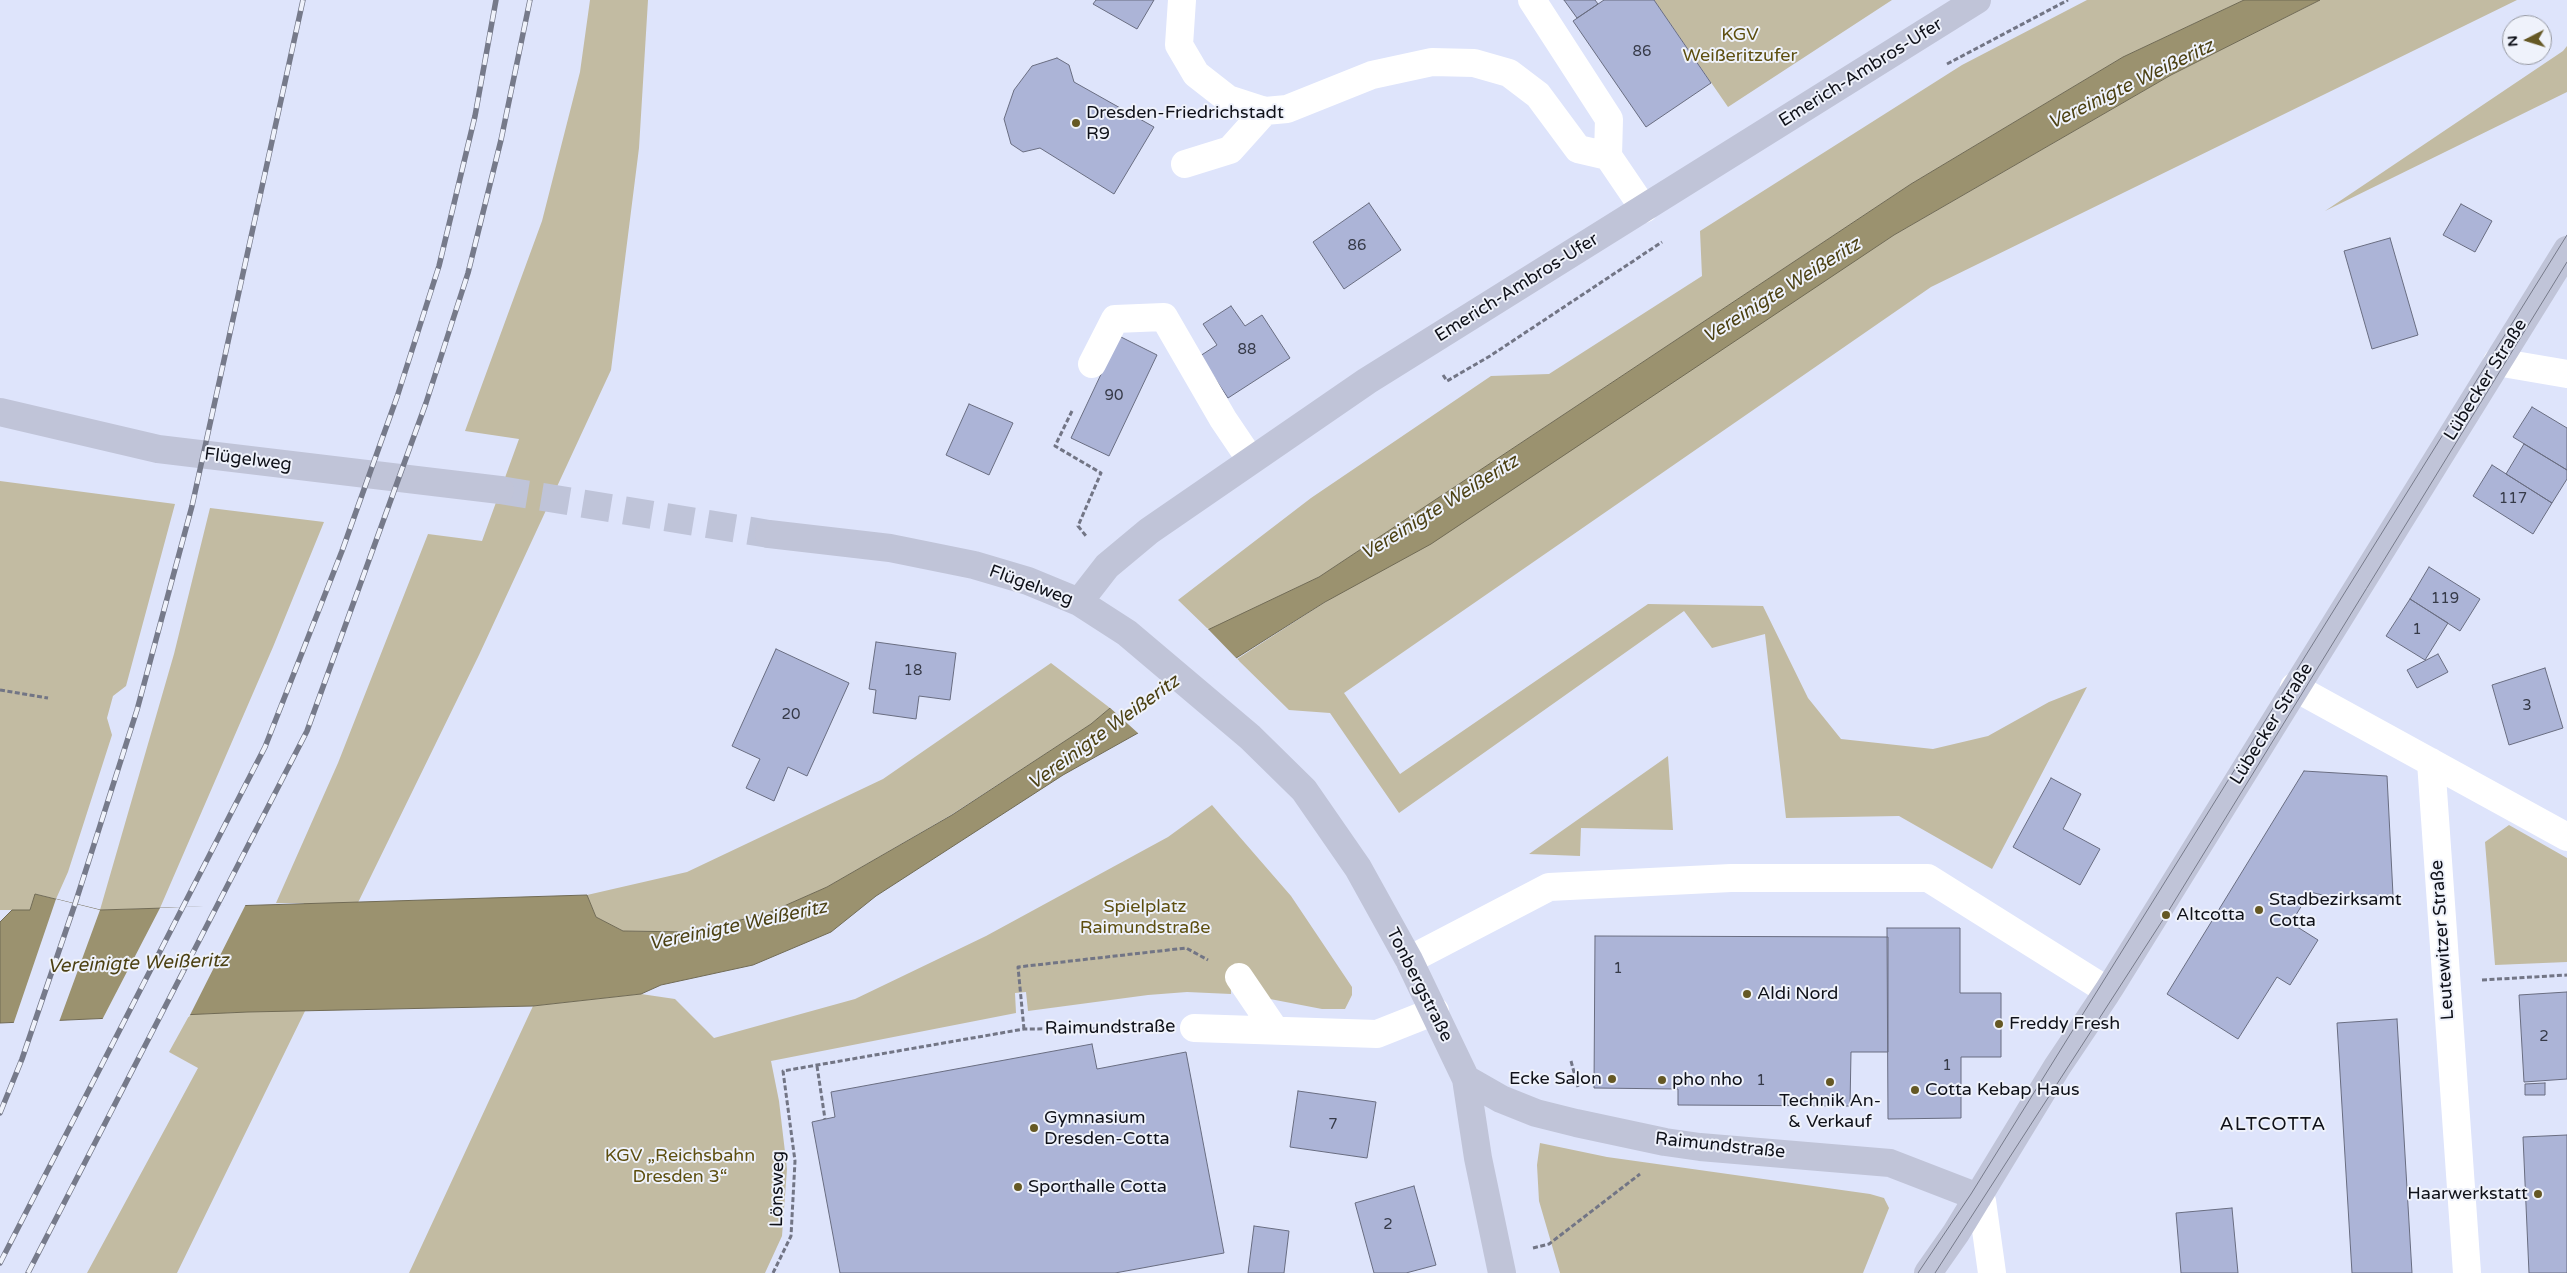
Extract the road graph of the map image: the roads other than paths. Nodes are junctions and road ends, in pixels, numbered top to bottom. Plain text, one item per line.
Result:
1 (1182, 0) edge
2 (1532, 0) edge
3 (1977, 0) edge
4 (1264, 111) junction
5 (1608, 156) junction
6 (1186, 164) dead end
7 (1644, 209) junction
8 (2567, 250) edge
9 (2497, 362) junction
10 (1092, 364) dead end
11 (2567, 374) edge
12 (3, 411) edge
13 (1250, 459) junction
14 (500, 490) tunnel mouth
15 (769, 534) tunnel mouth
16 (1079, 602) junction
17 (2294, 687) junction
18 (1250, 736) joint
19 (2431, 762) junction
20 (2567, 837) edge
21 (1408, 960) junction
22 (1239, 977) road end
23 (2108, 991) junction
24 (1435, 1011) junction
25 (1194, 1028) road end
26 (1275, 1030) junction
27 (1466, 1079) junction
28 (1978, 1197) junction
29 (1500, 1265) edge
30 (1928, 1273) edge
31 (1992, 1273) edge
32 (2467, 1273) edge

1 - 4 street
2 - 5 street
3 - 7 main road, Emerich-Ambros-Ufer
4 - 5 street
4 - 6 street
5 - 7 street
7 - 13 main road, Emerich-Ambros-Ufer
8 - 9 main road, Lübecker Straße
9 - 11 street
9 - 17 main road, Lübecker Straße
10 - 13 street
12 - 14 main road, Flügelweg
13 - 16 main road, Emerich-Ambros-Ufer
15 - 16 main road, Flügelweg
16 - 18 main road, Flügelweg
17 - 19 street
17 - 23 main road, Lübecker Straße
18 - 21 main road, Tonbergstraße
19 - 20 street
19 - 32 street, Leutewitzer Straße
21 - 23 street
21 - 24 main road, Tonbergstraße
22 - 26 street
23 - 28 main road, Lübecker Straße
24 - 26 street, Raimundstraße
24 - 27 main road, Tonbergstraße
25 - 26 street, Raimundstraße
27 - 28 main road, Raimundstraße
27 - 29 main road, Tonbergstraße
28 - 30 main road
28 - 31 street

